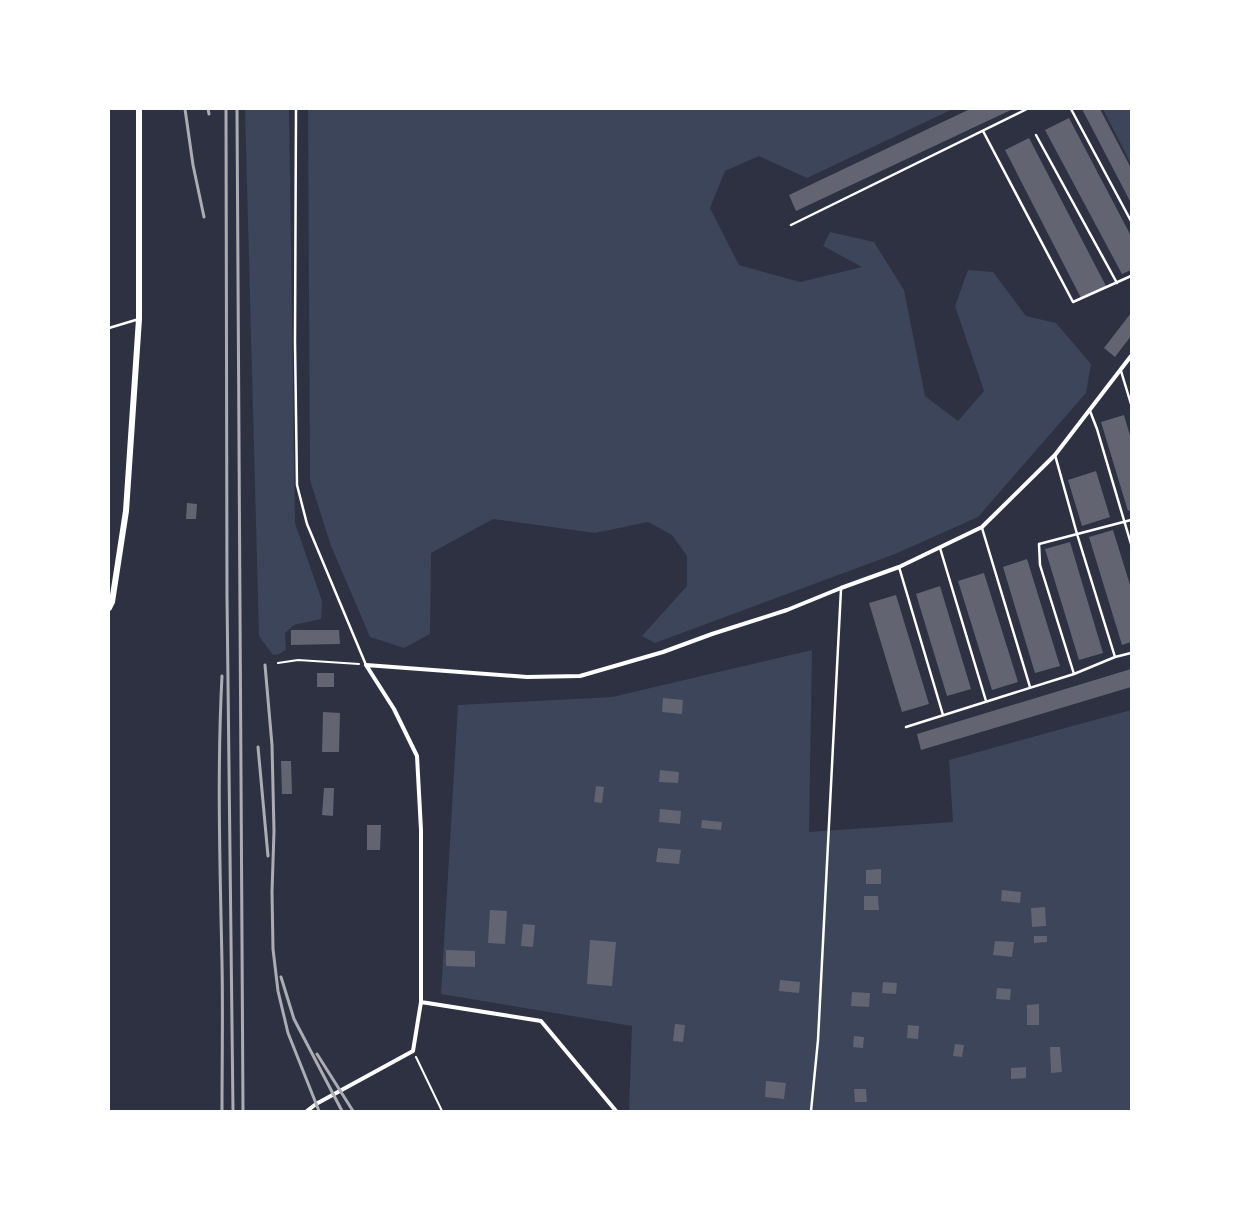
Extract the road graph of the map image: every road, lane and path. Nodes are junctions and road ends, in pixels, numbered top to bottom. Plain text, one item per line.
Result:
1 (139, 109) edge
2 (296, 109) edge
3 (1027, 109) edge
4 (1071, 109) edge
5 (983, 131) junction
6 (1036, 136) dead end
7 (1131, 221) edge
8 (791, 225) dead end
9 (1131, 276) edge
10 (1117, 283) junction
11 (139, 319) junction
12 (109, 328) edge
13 (1131, 356) edge
14 (1121, 371) junction
15 (1131, 404) edge
16 (1090, 410) junction
17 (1055, 455) junction
18 (1131, 520) edge
19 (1124, 522) junction
20 (982, 527) junction
21 (1077, 534) junction
22 (1131, 544) edge
23 (940, 548) junction
24 (899, 567) junction
25 (841, 588) junction
26 (109, 608) edge
27 (1131, 653) edge
28 (1115, 657) junction
29 (278, 663) dead end
30 (366, 665) junction
31 (1074, 674) junction
32 (1030, 688) junction
33 (986, 701) junction
34 (943, 715) junction
35 (906, 726) dead end
36 (420, 1002) junction
37 (413, 1051) junction
38 (307, 1111) edge
39 (442, 1111) edge
40 (616, 1111) edge
41 (811, 1111) edge

1 - 11 street
2 - 30 lane
3 - 5 lane
4 - 7 lane
5 - 8 lane
5 - 10 lane
6 - 10 lane
9 - 10 lane
11 - 12 lane
11 - 26 street
13 - 14 street
14 - 15 lane
14 - 16 street
16 - 17 street
16 - 19 lane
17 - 20 street
17 - 21 lane
18 - 19 lane
19 - 21 lane
19 - 22 lane
20 - 23 street
20 - 32 lane
21 - 28 lane
21 - 31 lane
23 - 24 street
23 - 33 lane
24 - 25 street
24 - 34 lane
25 - 30 street
25 - 41 lane
27 - 28 lane
28 - 31 lane
29 - 30 path
30 - 36 street
31 - 32 lane
32 - 33 lane
33 - 34 lane
34 - 35 lane
36 - 37 street
36 - 40 street
37 - 38 street
37 - 39 path

